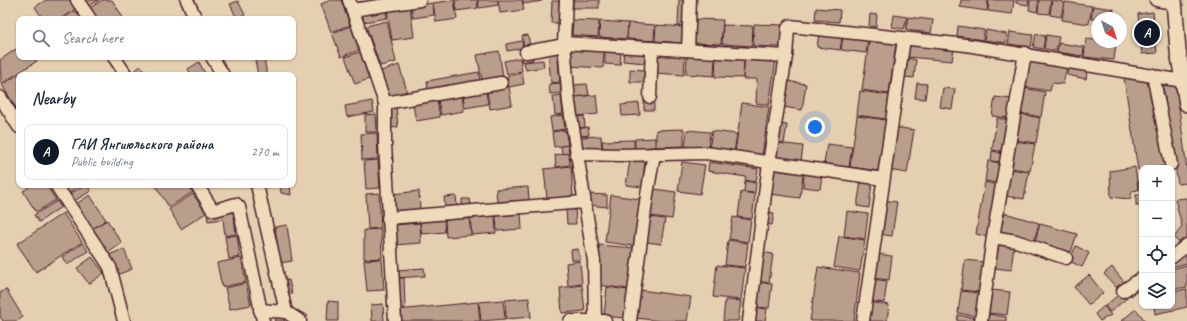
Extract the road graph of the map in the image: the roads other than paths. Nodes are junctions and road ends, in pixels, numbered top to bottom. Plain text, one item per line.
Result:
1 (78, 0) edge
2 (186, 0) edge
3 (420, 0) edge
4 (566, 0) edge
5 (690, 0) edge
6 (1156, 0) edge
7 (1174, 1) edge
8 (350, 5) edge
9 (88, 16) edge
10 (194, 16) edge
11 (904, 39) junction
12 (564, 44) junction
13 (652, 48) junction
14 (688, 50) junction
15 (1183, 51) edge
16 (526, 52) dead end
17 (1026, 54) junction
18 (786, 56) junction
19 (116, 60) edge
20 (214, 60) edge
21 (124, 72) edge
22 (221, 72) edge
23 (1153, 75) junction
24 (1183, 81) junction
25 (501, 83) dead end
26 (0, 97) edge
27 (650, 97) dead end
28 (385, 103) junction
29 (1187, 104) edge
30 (16, 122) edge
31 (576, 154) junction
32 (654, 154) junction
33 (769, 163) junction
34 (1171, 164) dead end
35 (883, 179) junction
36 (58, 188) edge
37 (198, 188) edge
38 (258, 188) edge
39 (584, 202) junction
40 (388, 218) junction
41 (993, 237) junction
42 (1187, 245) edge
43 (1175, 254) edge
44 (1066, 258) dead end
45 (1139, 280) edge
46 (1123, 291) dead end
47 (282, 312) junction
48 (261, 316) edge
49 (600, 320) edge
50 (124, 321) edge
51 (300, 321) edge
52 (395, 321) edge
53 (570, 321) edge
54 (630, 321) edge
55 (749, 321) edge
56 (863, 321) edge
57 (981, 321) edge

1 - 9 street
2 - 10 street
3 - 8 street
4 - 12 street
5 - 14 street
6 - 7 street
7 - 15 main road
8 - 28 street
11 - 17 street
11 - 18 street
11 - 35 street
12 - 13 street
12 - 16 street
12 - 31 street
13 - 14 street
13 - 27 street
14 - 18 street
15 - 24 main road
17 - 23 street
17 - 41 street
18 - 33 street
19 - 21 street
20 - 22 street
23 - 24 street
23 - 34 street
24 - 29 main road
25 - 28 street
26 - 30 street
28 - 40 street
31 - 32 street
31 - 39 street
32 - 33 street
32 - 54 street
33 - 35 street
33 - 55 street
35 - 56 street
36 - 50 street
37 - 48 street
38 - 47 street
39 - 40 street
39 - 49 street
40 - 52 street
41 - 44 street
41 - 57 street
42 - 43 street
45 - 46 street
47 - 48 street
47 - 51 street
49 - 53 street

